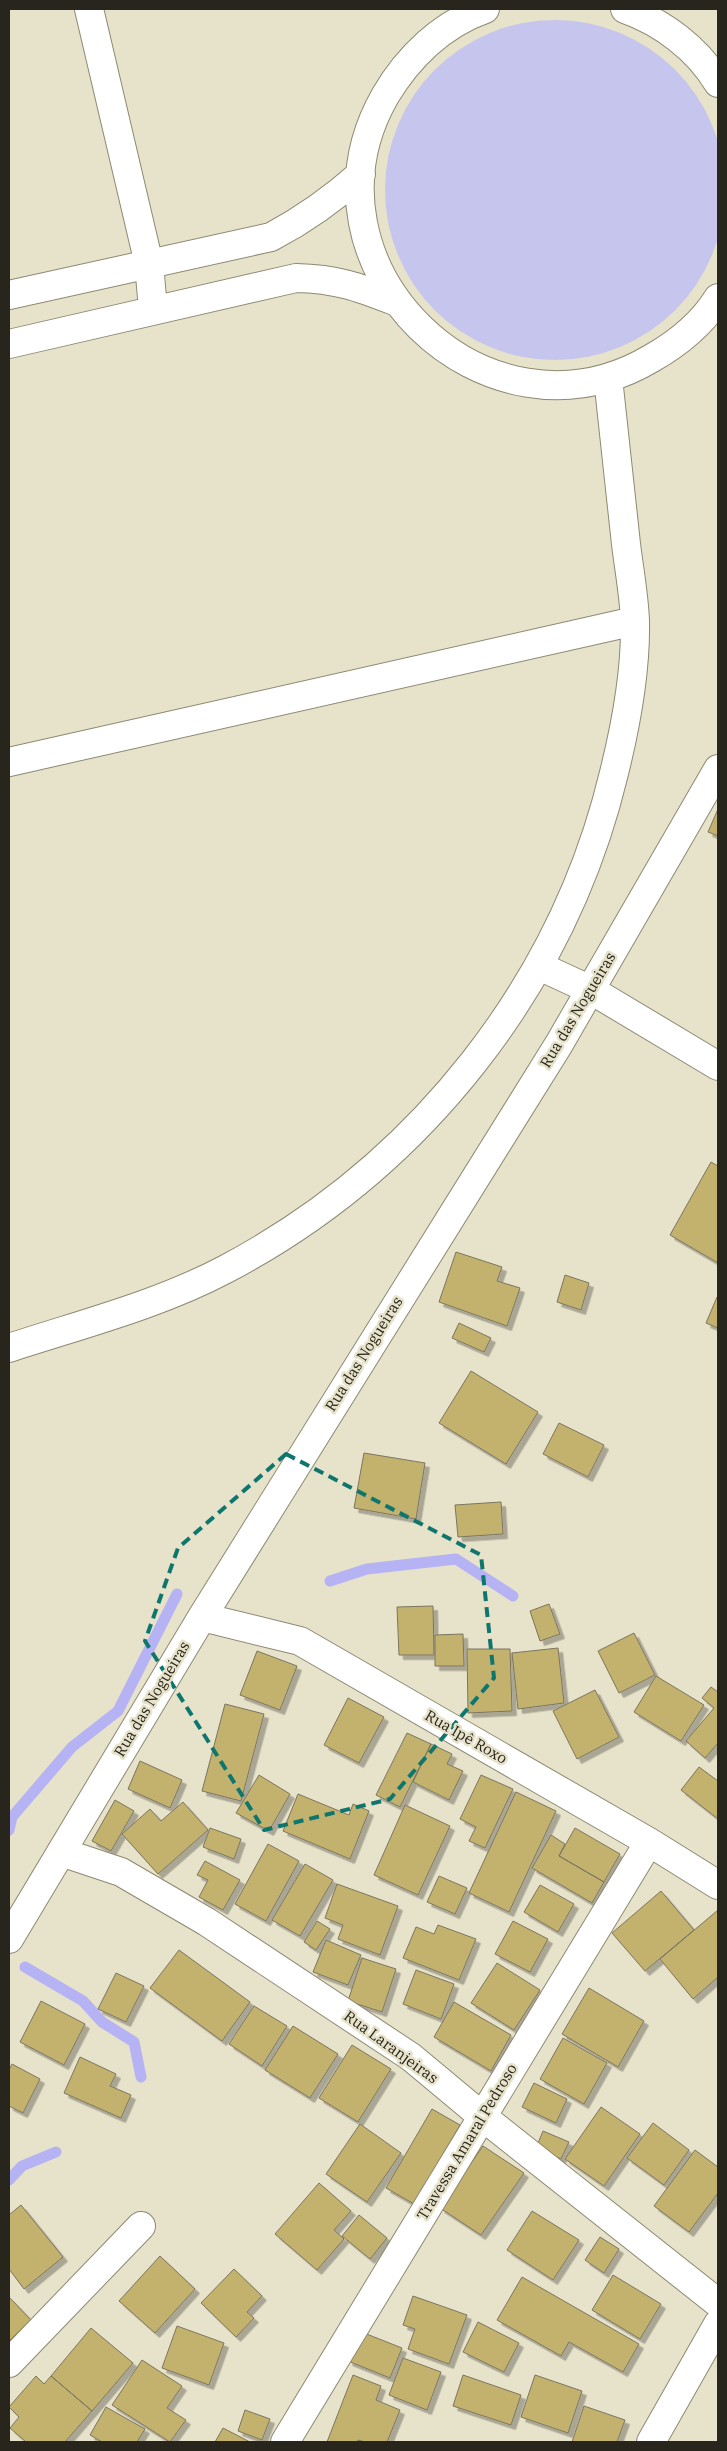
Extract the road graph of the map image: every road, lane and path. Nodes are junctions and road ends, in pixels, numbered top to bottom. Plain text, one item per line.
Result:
1 (89, 9) edge
2 (485, 9) edge
3 (633, 10) edge
4 (718, 83) edge
5 (361, 174) junction
6 (149, 264) junction
7 (9, 295) edge
8 (718, 298) edge
9 (397, 302) junction
10 (154, 309) junction
11 (9, 344) edge
12 (608, 378) junction
13 (635, 621) junction
14 (9, 762) edge
15 (718, 769) edge
16 (539, 966) junction
17 (591, 990) junction
18 (718, 1066) edge
19 (9, 1348) edge
20 (202, 1616) junction
21 (649, 1842) junction
22 (61, 1852) junction
23 (718, 1885) edge
24 (9, 1939) edge
25 (483, 2117) junction
26 (141, 2226) dead end
27 (718, 2303) edge
28 (718, 2324) edge
29 (9, 2363) edge
30 (285, 2442) edge
31 (651, 2442) edge

1 - 6 street
2 - 5 street
3 - 4 street
5 - 6 street
5 - 9 street
6 - 7 street
6 - 10 street
8 - 12 street
9 - 10 street
9 - 12 street
10 - 11 street
12 - 13 street
13 - 14 street
13 - 16 street
15 - 17 street, Rua das Nogueiras
16 - 17 street
16 - 19 street
17 - 18 street
17 - 20 street, Rua das Nogueiras
20 - 21 street, Rua Ipê Roxo
20 - 22 street, Rua das Nogueiras
21 - 23 street, Rua Ipê Roxo
21 - 25 street, Travessa Amaral Pedroso
22 - 24 street, Rua das Nogueiras
22 - 25 street, Rua Laranjeiras
25 - 27 street, Rua Laranjeiras
25 - 30 street, Travessa Amaral Pedroso
26 - 29 street
28 - 31 street

